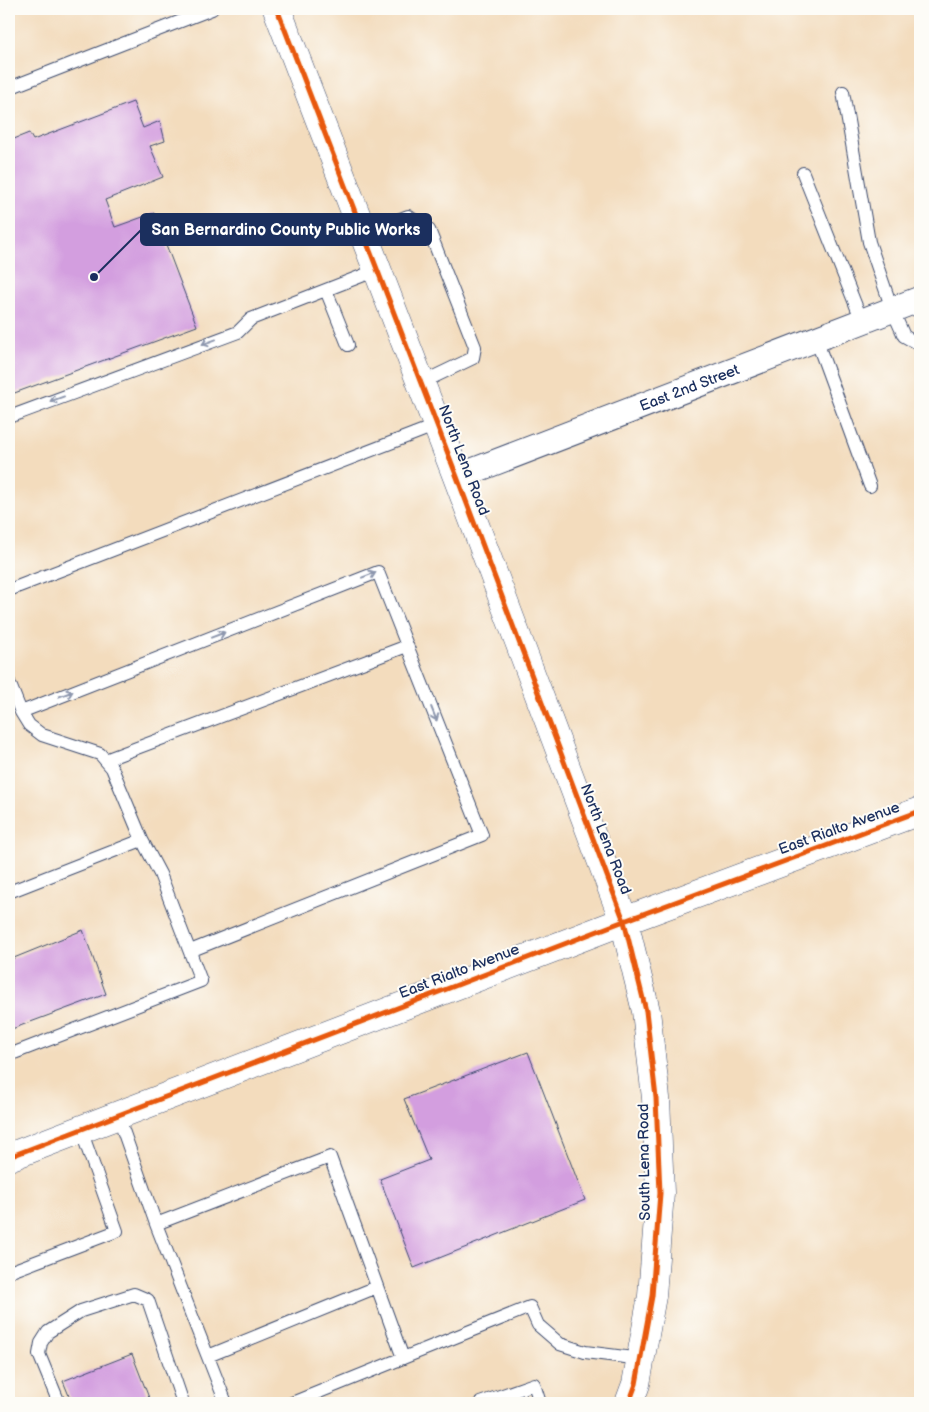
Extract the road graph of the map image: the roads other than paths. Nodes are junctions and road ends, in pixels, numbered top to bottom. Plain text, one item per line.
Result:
1 (212, 9) edge
2 (277, 9) edge
3 (9, 88) edge
4 (843, 92) dead end
5 (802, 173) dead end
6 (363, 233) junction
7 (377, 270) junction
8 (326, 290) junction
9 (920, 299) edge
10 (892, 309) junction
11 (862, 321) junction
12 (816, 339) junction
13 (348, 345) dead end
14 (920, 345) edge
15 (421, 383) junction
16 (9, 417) edge
17 (437, 425) junction
18 (457, 477) junction
19 (870, 486) dead end
20 (9, 590) edge
21 (407, 646) junction
22 (9, 682) edge
23 (21, 712) junction
24 (105, 760) junction
25 (920, 811) edge
26 (142, 840) junction
27 (9, 892) edge
28 (624, 921) junction
29 (190, 951) junction
30 (9, 1055) edge
31 (118, 1116) junction
32 (81, 1130) junction
33 (9, 1157) edge
34 (156, 1224) junction
35 (9, 1272) edge
36 (377, 1287) junction
37 (208, 1356) junction
38 (403, 1358) junction
39 (640, 1359) junction
40 (58, 1403) edge
41 (183, 1403) edge
42 (226, 1403) edge
43 (292, 1403) edge
44 (480, 1403) edge
45 (540, 1403) edge
46 (629, 1403) edge

1 - 3 lane
2 - 6 street, North Lena Road
4 - 10 lane
5 - 11 lane
6 - 7 street, North Lena Road
6 - 15 lane
7 - 8 lane
7 - 15 street, North Lena Road
8 - 13 lane
8 -> 16 lane
9 - 10 street, East 2nd Street
10 - 11 street, East 2nd Street
10 - 14 lane
11 - 12 street, East 2nd Street
12 - 18 street, East 2nd Street
12 - 19 lane
15 - 17 street, North Lena Road
17 - 18 street, North Lena Road
17 - 20 lane
18 - 28 street, North Lena Road
23 -> 21 lane
21 - 24 lane
21 -> 29 lane
22 - 23 lane
23 - 24 lane
24 - 26 lane
25 - 28 street, East Rialto Avenue
26 - 27 lane
26 - 29 lane
28 - 31 street, East Rialto Avenue
28 - 39 street, South Lena Road
29 - 30 lane
31 - 32 street, East Rialto Avenue
31 - 34 lane
32 - 33 street, East Rialto Avenue
32 - 35 lane
34 - 36 lane
34 - 37 lane
36 - 37 lane
36 - 38 lane
37 - 42 lane
38 - 39 lane
38 - 43 lane
39 - 46 street, South Lena Road
40 - 41 lane
44 - 45 lane

